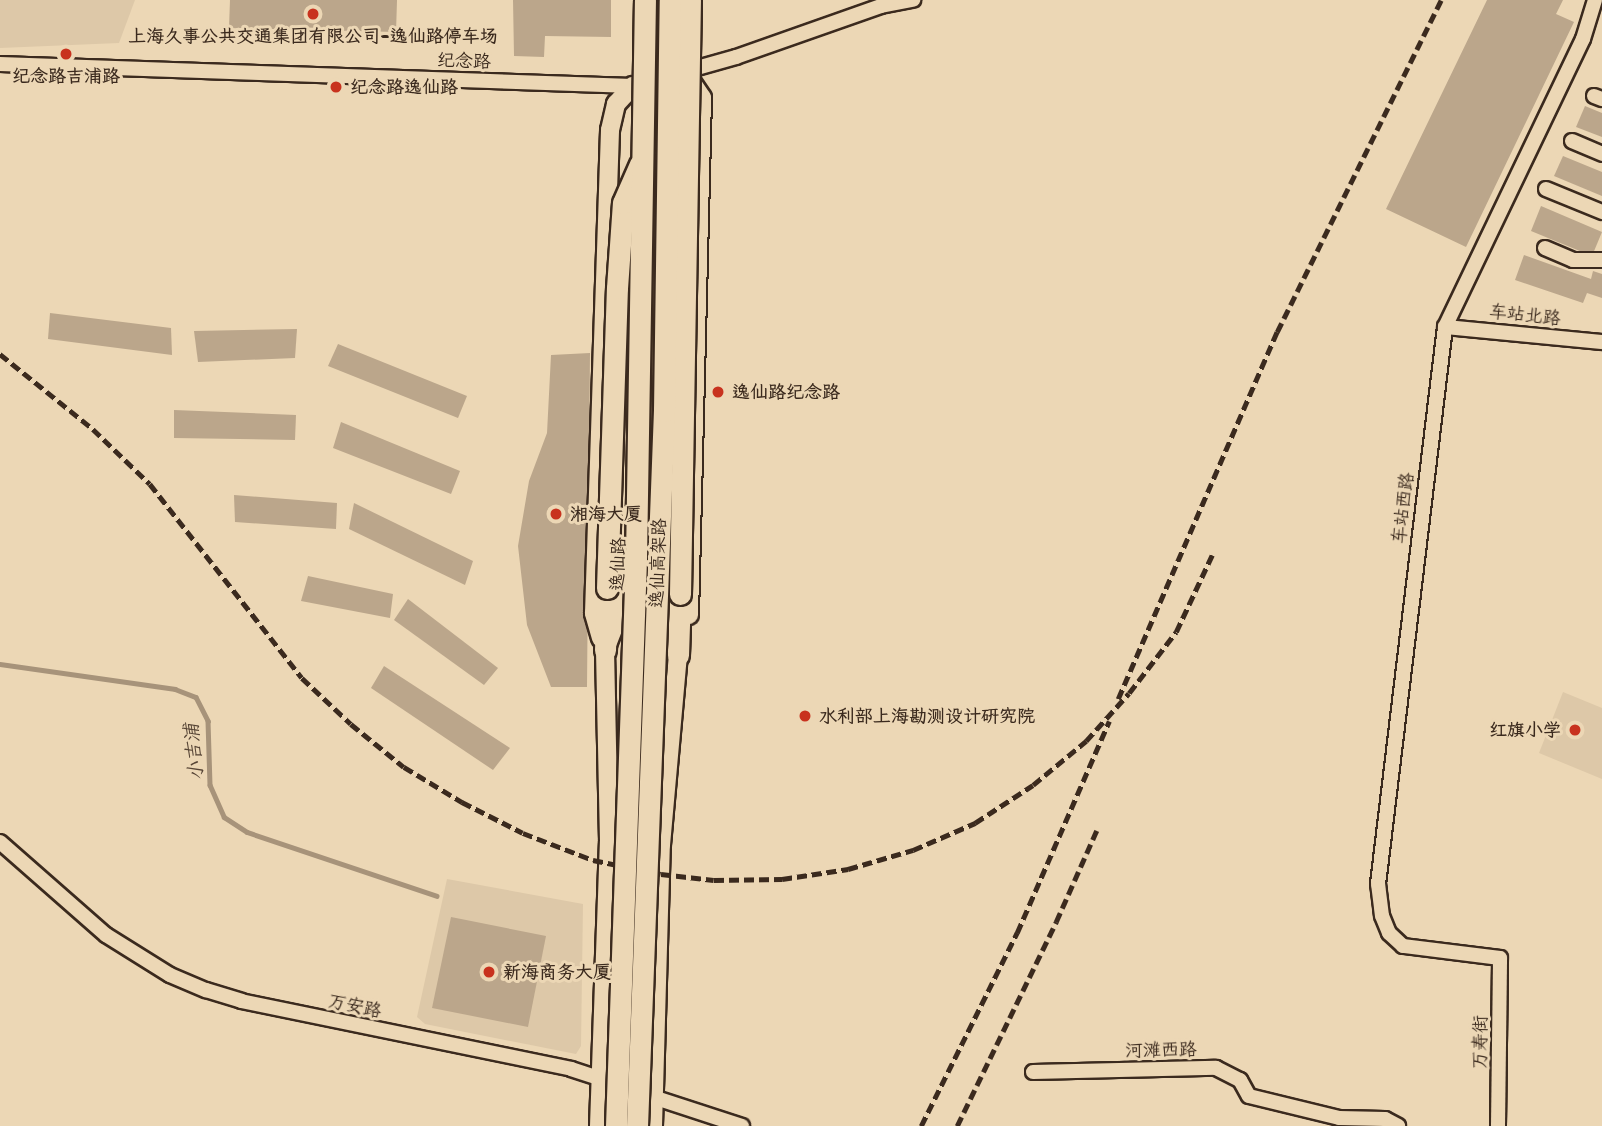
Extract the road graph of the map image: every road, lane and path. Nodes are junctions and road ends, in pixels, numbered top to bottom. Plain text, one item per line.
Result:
1 (636, 0) edge
2 (645, 0) edge
3 (670, 0) edge
4 (687, 0) edge
5 (913, 0) edge
6 (1595, 0) edge
7 (0, 65) edge
8 (685, 72) junction
9 (633, 86) junction
10 (669, 95) junction
11 (1572, 141) dead end
12 (1602, 154) edge
13 (644, 156) junction
14 (1546, 189) dead end
15 (1602, 212) edge
16 (1545, 248) dead end
17 (1602, 260) edge
18 (1445, 327) junction
19 (1602, 342) edge
20 (605, 650) junction
21 (678, 655) junction
22 (0, 842) edge
23 (609, 842) junction
24 (661, 845) junction
25 (1500, 958) joint
26 (1033, 1072) dead end
27 (601, 1078) junction
28 (654, 1098) junction
29 (599, 1126) edge
30 (616, 1126) edge
31 (637, 1126) edge
32 (653, 1126) edge
33 (742, 1126) edge
34 (1398, 1126) edge
35 (1498, 1126) edge

1 - 9 main road, 逸仙路
2 - 13 highway, 逸仙高架路, bridge
3 - 10 highway, 逸仙高架路, bridge
4 - 8 main road
4 - 10 highway, bridge
4 - 21 highway, bridge
5 - 8 street, 纪念路
6 - 18 street, 车站西路
7 - 9 street, 纪念路
8 - 9 street, 纪念路
8 - 21 main road
9 - 20 main road, 逸仙路
9 - 20 main road
10 - 31 highway, 逸仙高架路, bridge
11 - 12 street
13 - 20 highway, bridge
13 - 30 highway, 逸仙高架路, bridge
14 - 15 street
16 - 17 street
18 - 19 street, 车站北路
18 - 25 street, 车站西路
20 - 23 main road, 逸仙路
21 - 24 main road
22 - 27 street, 万安路
23 - 24 main road
23 - 27 main road, 逸仙路
24 - 28 main road
25 - 35 street, 万寿街
26 - 34 street, 河滩西路
27 - 28 street, 万安路
27 - 29 main road, 逸仙路
28 - 32 main road
28 - 33 street, 万安路

